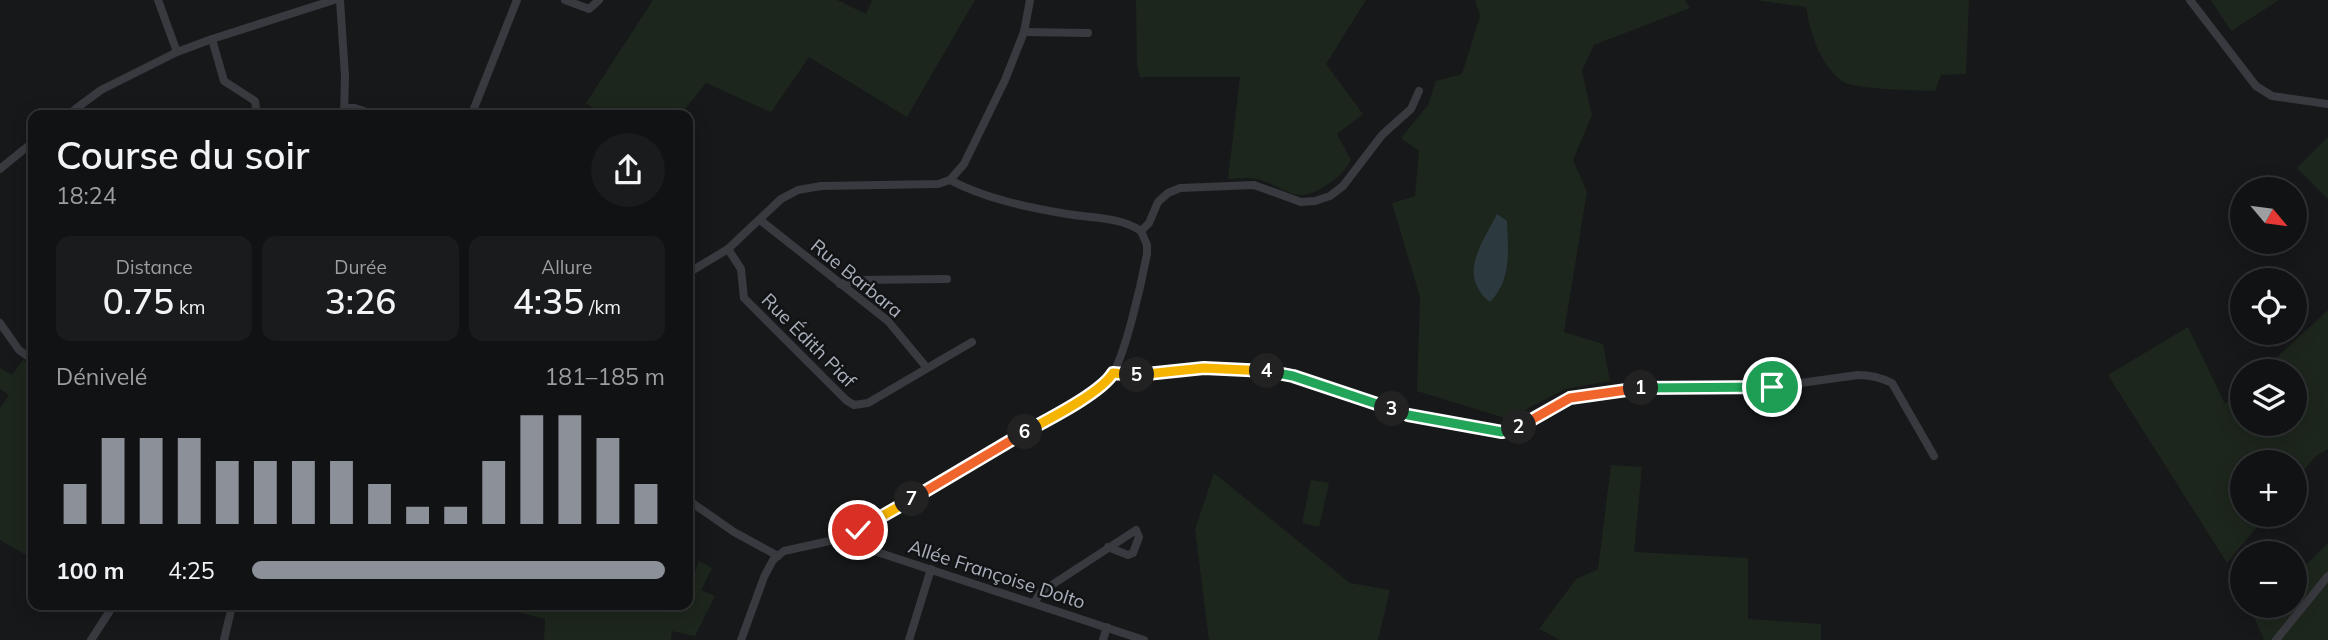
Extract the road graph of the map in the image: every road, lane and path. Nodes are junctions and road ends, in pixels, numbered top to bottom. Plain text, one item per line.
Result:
1 (158, 0) edge
2 (334, 0) edge
3 (340, 0) edge
4 (517, 0) edge
5 (565, 0) edge
6 (598, 0) edge
7 (1030, 0) edge
8 (2190, 0) edge
9 (1024, 33) junction
10 (1087, 33) dead end
11 (212, 39) junction
12 (177, 52) junction
13 (1419, 91) dead end
14 (2328, 104) edge
15 (74, 110) edge
16 (257, 110) edge
17 (345, 110) edge
18 (473, 110) edge
19 (28, 146) edge
20 (0, 169) edge
21 (950, 180) junction
22 (760, 220) junction
23 (1141, 231) junction
24 (728, 249) junction
25 (693, 270) edge
26 (947, 279) dead end
27 (840, 284) junction
28 (0, 323) edge
29 (972, 342) dead end
30 (28, 356) edge
31 (927, 368) junction
32 (1113, 373) junction
33 (1934, 456) dead end
34 (693, 504) edge
35 (841, 537) junction
36 (1108, 547) dead end
37 (778, 556) junction
38 (931, 569) junction
39 (2328, 576) edge
40 (1034, 603) junction
41 (110, 610) edge
42 (231, 610) edge
43 (1107, 627) junction
44 (91, 640) edge
45 (224, 640) edge
46 (741, 640) edge
47 (908, 640) edge
48 (1103, 640) edge
49 (1144, 640) edge
50 (2276, 640) edge

1 - 12 street
2 - 11 street
3 - 17 street
4 - 18 street
5 - 6 street
7 - 9 street
8 - 14 street
9 - 10 street
9 - 21 street
11 - 12 street
11 - 16 street
12 - 15 street
13 - 23 street
19 - 20 street
21 - 22 street
21 - 23 street
22 - 24 street
22 - 27 street, Rue Barbara
23 - 32 street
24 - 25 street
24 - 31 street, Rue Édith Piaf
26 - 27 street
27 - 31 street, Rue Barbara
28 - 30 street
29 - 31 street, Rue Édith Piaf
32 - 33 street
32 - 35 street
34 - 37 street
35 - 37 street
35 - 38 street, Allée Françoise Dolto
36 - 40 street
37 - 46 street
38 - 40 street, Allée Françoise Dolto
38 - 47 street
39 - 50 street
40 - 43 street, Allée Françoise Dolto
41 - 44 street
42 - 45 street
43 - 48 street
43 - 49 street, Allée Françoise Dolto

